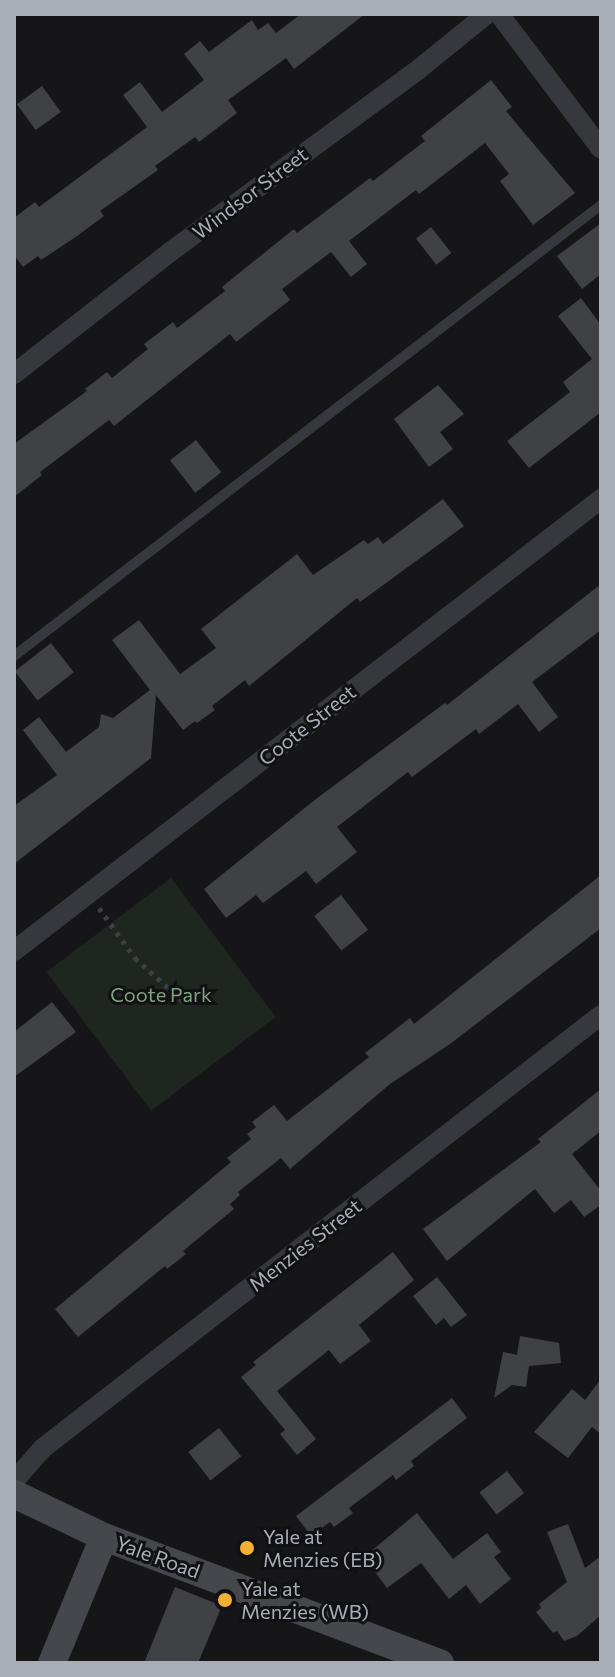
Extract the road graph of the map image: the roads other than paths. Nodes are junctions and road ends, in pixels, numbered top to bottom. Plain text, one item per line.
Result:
1 (487, 14) edge
2 (499, 14) edge
3 (601, 149) edge
4 (601, 205) edge
5 (14, 374) edge
6 (601, 499) edge
7 (14, 656) edge
8 (14, 951) edge
9 (601, 1015) edge
10 (14, 1481) edge
11 (14, 1494) edge
12 (104, 1537) junction
13 (52, 1663) edge
14 (440, 1663) edge

1 - 5 street, Windsor Street
2 - 3 street
4 - 7 lane
6 - 8 street, Coote Street
9 - 10 street, Menzies Street
11 - 12 main road, Yale Road
12 - 13 main road
12 - 14 main road, Yale Road

